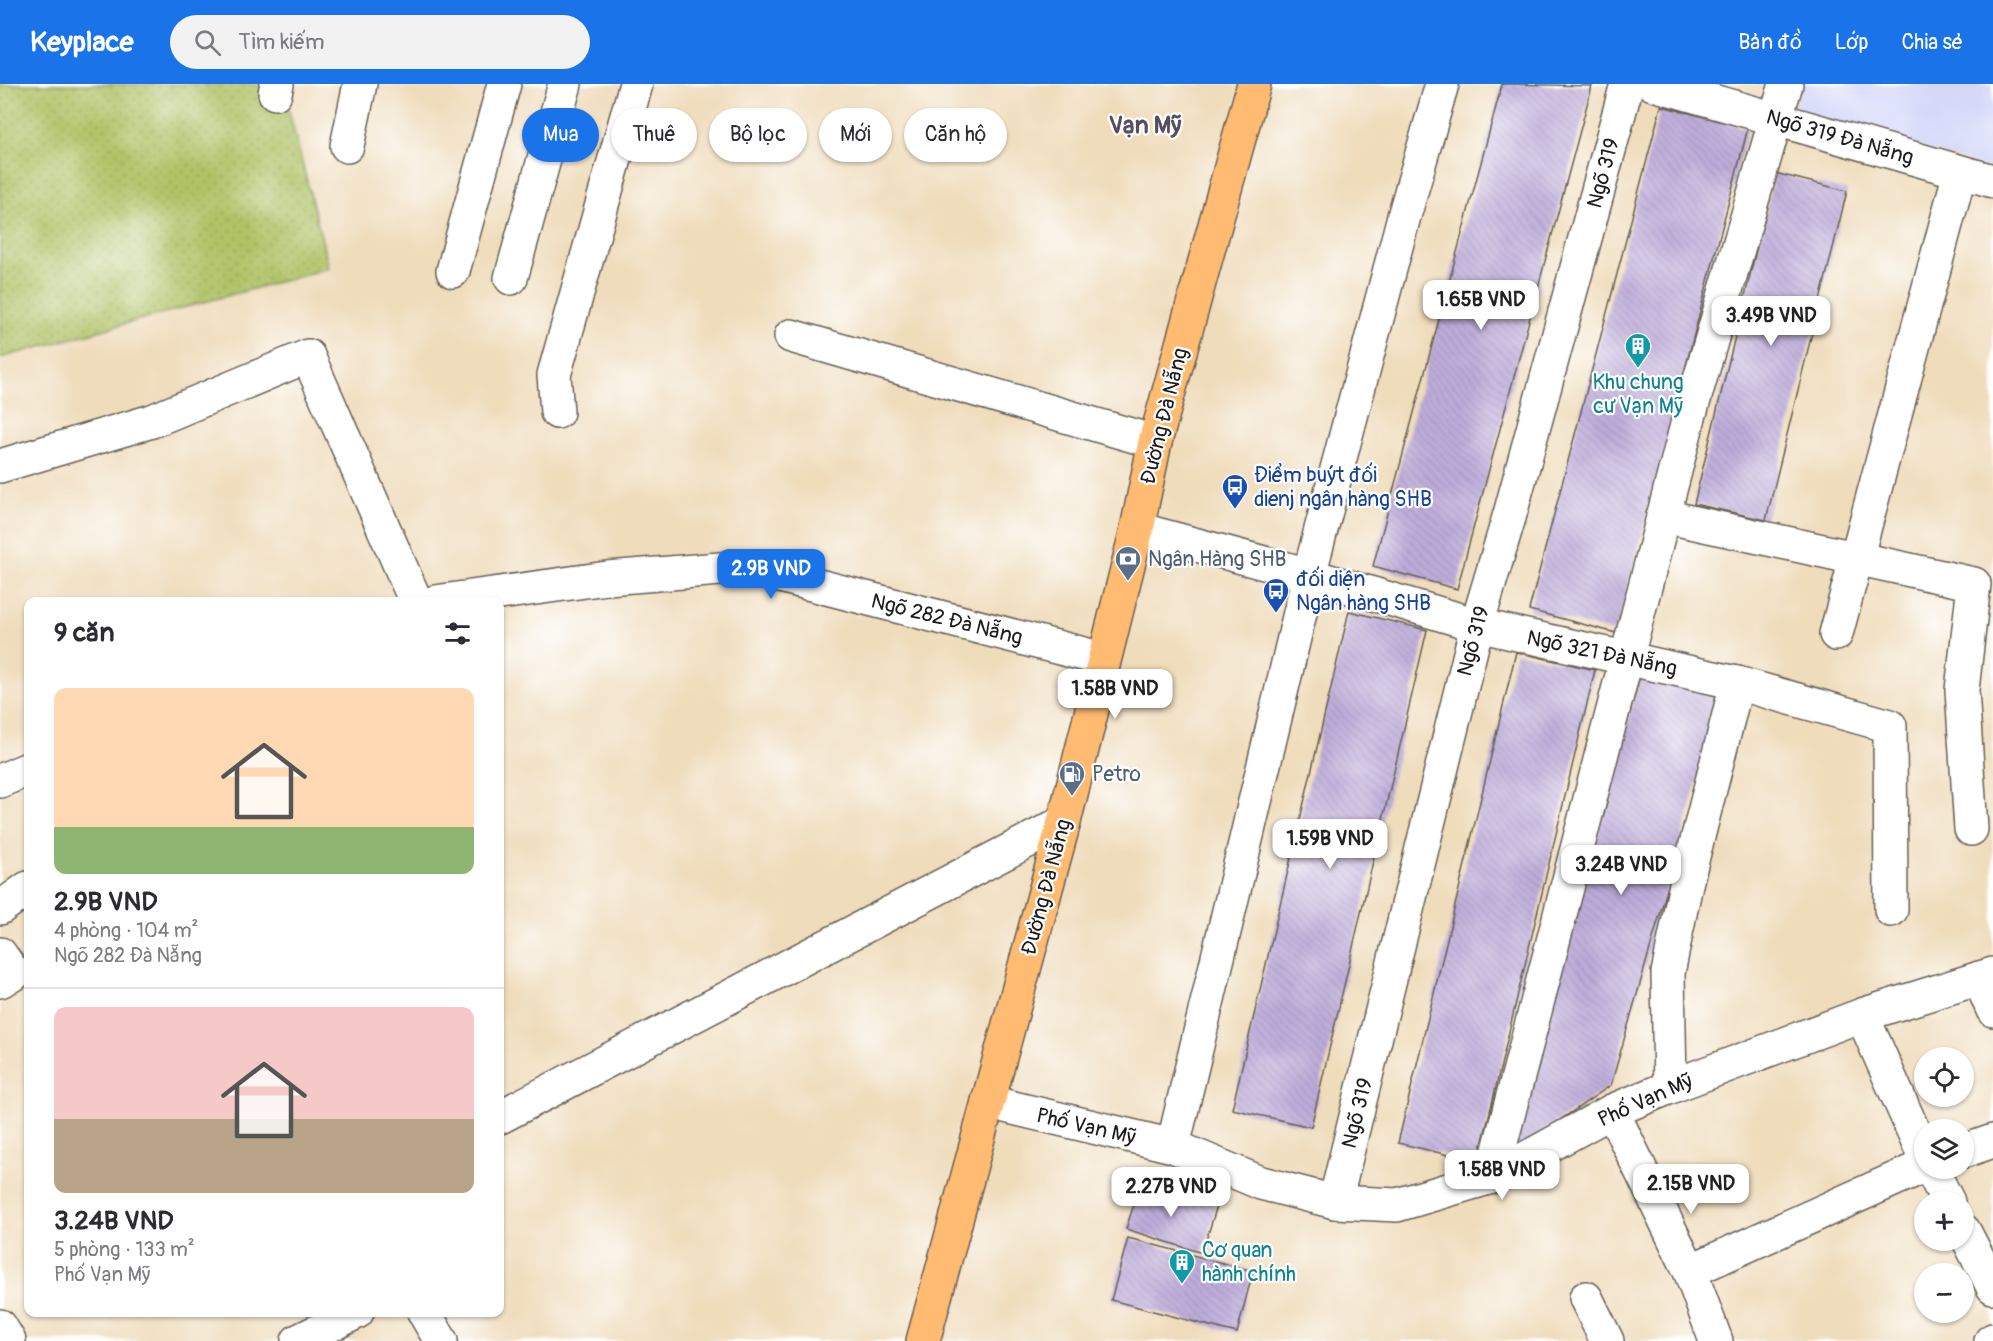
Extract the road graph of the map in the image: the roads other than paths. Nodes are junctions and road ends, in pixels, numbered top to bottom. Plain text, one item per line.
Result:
1 (360, 84) edge
2 (504, 84) edge
3 (565, 84) edge
4 (636, 84) edge
5 (1254, 84) edge
6 (1442, 84) edge
7 (1627, 84) edge
8 (1653, 84) edge
9 (1786, 84) edge
10 (1776, 119) junction
11 (347, 146) dead end
12 (1960, 172) junction
13 (1993, 181) edge
14 (453, 271) dead end
15 (512, 278) dead end
16 (791, 336) dead end
17 (557, 412) dead end
18 (1155, 442) junction
19 (0, 466) edge
20 (1663, 516) junction
21 (1137, 529) junction
22 (1856, 558) junction
23 (1309, 575) junction
24 (414, 597) edge
25 (471, 597) edge
26 (1477, 625) junction
27 (1836, 634) dead end
28 (1626, 658) junction
29 (1103, 659) junction
30 (1737, 683) junction
31 (24, 771) edge
32 (0, 781) edge
33 (1064, 822) junction
34 (1971, 829) dead end
35 (24, 891) edge
36 (0, 908) edge
37 (1891, 910) dead end
38 (1986, 976) edge
39 (1993, 1010) edge
40 (1862, 1015) junction
41 (1670, 1087) junction
42 (988, 1102) junction
43 (1612, 1111) junction
44 (504, 1115) edge
45 (1914, 1132) edge
46 (1993, 1141) edge
47 (1173, 1146) junction
48 (1974, 1148) edge
49 (1914, 1170) edge
50 (1492, 1177) junction
51 (1335, 1202) junction
52 (1974, 1250) edge
53 (1690, 1271) junction
54 (1993, 1287) edge
55 (1586, 1298) dead end
56 (347, 1317) edge
57 (427, 1317) edge
58 (0, 1326) edge
59 (9, 1341) edge
60 (298, 1341) edge
61 (441, 1341) edge
62 (923, 1341) edge
63 (1607, 1341) edge
64 (1716, 1341) edge

1 - 11 street
2 - 14 street
3 - 15 street
4 - 17 street
5 - 18 main road, Đường Đà Nẵng
6 - 23 street
7 - 26 street, Ngõ 319
8 - 10 street, Ngõ 319 Đà Nẵng
9 - 10 street
10 - 12 street, Ngõ 319 Đà Nẵng
10 - 20 street
12 - 13 street, Ngõ 319 Đà Nẵng
12 - 22 street
16 - 18 street
18 - 21 main road, Đường Đà Nẵng
19 - 24 street
20 - 22 street
20 - 28 street
21 - 23 street, Ngõ 321 Đà Nẵng
21 - 29 main road, Đường Đà Nẵng
22 - 27 street
22 - 34 street
23 - 26 street, Ngõ 321 Đà Nẵng
23 - 47 street
25 - 29 street, Ngõ 282 Đà Nẵng
26 - 28 street, Ngõ 321 Đà Nẵng
26 - 51 street, Ngõ 319
28 - 30 street, Ngõ 321 Đà Nẵng
28 - 50 street
29 - 33 main road, Đường Đà Nẵng
30 - 37 street, Ngõ 321 Đà Nẵng
30 - 41 street
31 - 32 street
33 - 42 main road, Đường Đà Nẵng
33 - 44 street
35 - 36 street
38 - 39 street
38 - 40 street, Phố Vạn Mỹ
40 - 41 street, Phố Vạn Mỹ
40 - 45 street
41 - 43 street, Phố Vạn Mỹ
42 - 47 street, Phố Vạn Mỹ
42 - 62 main road, Đường Đà Nẵng
43 - 50 street, Phố Vạn Mỹ
43 - 53 street
46 - 48 street
47 - 51 street, Phố Vạn Mỹ
49 - 53 street
50 - 51 street, Phố Vạn Mỹ
52 - 54 street
53 - 64 street
55 - 63 street
56 - 60 street
57 - 61 street
58 - 59 street

